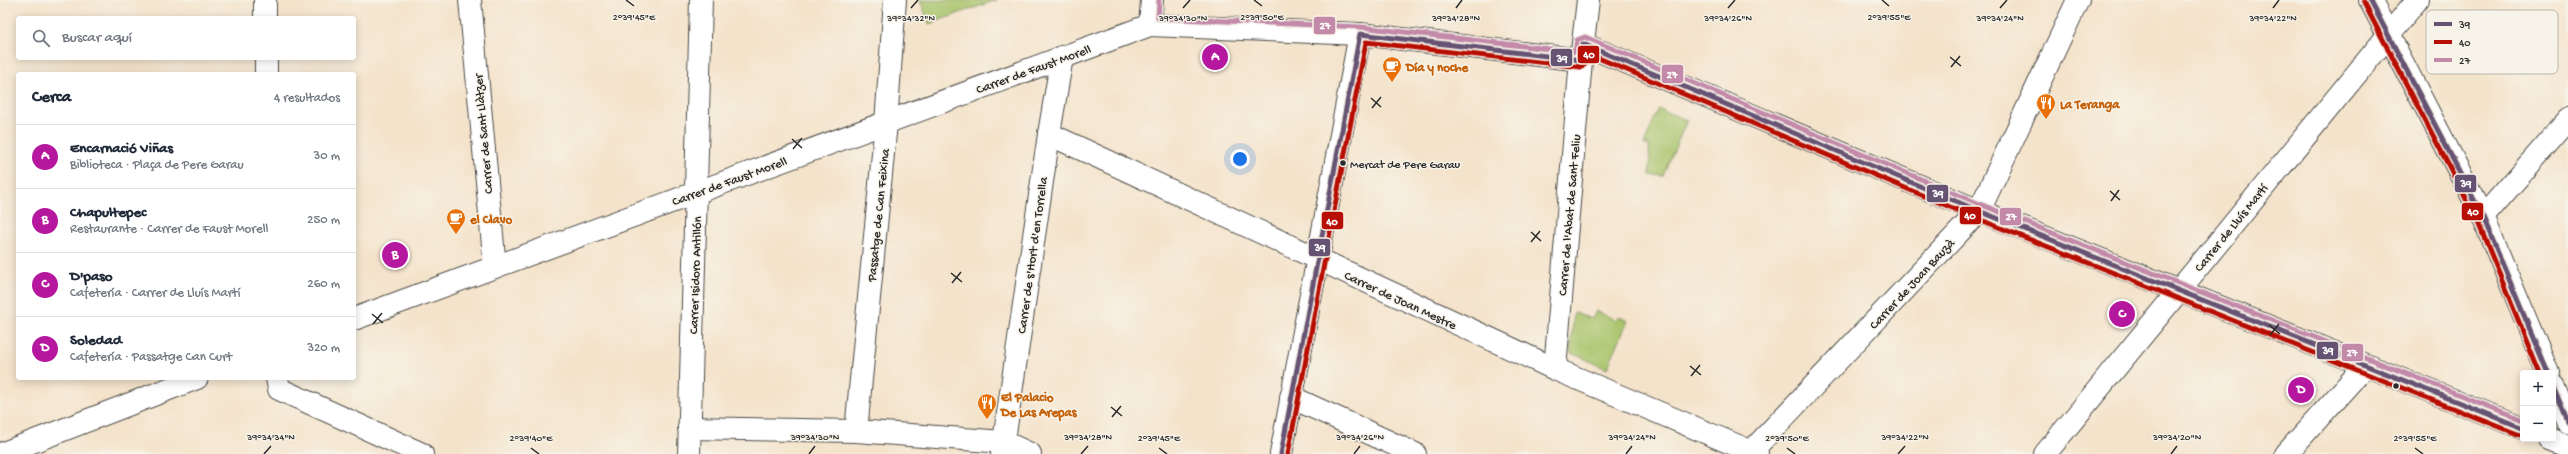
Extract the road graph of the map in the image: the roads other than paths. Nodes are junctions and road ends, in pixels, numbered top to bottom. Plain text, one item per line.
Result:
1 (265, 0) edge
2 (470, 0) edge
3 (701, 0) edge
4 (895, 0) edge
5 (1152, 0) edge
6 (1588, 0) edge
7 (2078, 0) edge
8 (2370, 0) edge
9 (2417, 0) edge
10 (265, 16) edge
11 (1150, 25) junction
12 (1360, 34) junction
13 (2387, 34) junction
14 (1582, 52) junction
15 (1062, 57) junction
16 (266, 60) edge
17 (266, 72) edge
18 (2568, 120) edge
19 (886, 123) junction
20 (1049, 134) junction
21 (697, 192) junction
22 (1979, 211) junction
23 (2483, 217) junction
24 (1317, 260) junction
25 (495, 267) junction
26 (2178, 291) junction
27 (356, 318) edge
28 (2365, 366) junction
29 (1555, 369) junction
30 (2547, 370) edge
31 (192, 380) edge
32 (277, 380) edge
33 (2556, 393) edge
34 (1291, 397) junction
35 (2568, 422) edge
36 (2520, 427) edge
37 (688, 428) junction
38 (856, 430) junction
39 (2556, 441) edge
40 (2568, 446) edge
41 (1003, 448) edge
42 (1753, 453) edge
43 (1, 454) edge
44 (422, 454) edge
45 (689, 454) edge
46 (1030, 454) edge
47 (1281, 454) edge
48 (1415, 454) edge
49 (2045, 454) edge
50 (2286, 454) edge

1 - 10 street
2 - 25 street, Carrer de Sant Llàtzer
3 - 21 street, Carrer Isidoro Antillón
4 - 19 street, Passatge de Can Feixina
5 - 11 street
6 - 14 street, Carrer de l'Abat de Sant Feliu
7 - 22 street, Carrer de Joan Bauzà
8 - 13 street
9 - 13 street, Carrer de Lluís Martí
11 - 12 street
11 - 15 street, Carrer de Faust Morell
12 - 14 street
12 - 24 street
13 - 23 street
13 - 26 street, Carrer de Lluís Martí
14 - 22 street
14 - 29 street, Carrer de l'Abat de Sant Feliu
15 - 19 street, Carrer de Faust Morell
15 - 20 street, Carrer de s'Hort d'en Torrella
16 - 17 street
18 - 23 street
19 - 21 street, Carrer de Faust Morell
19 - 38 street, Passatge de Can Feixina
20 - 24 street, Carrer de Joan Mestre
20 - 41 street, Carrer de s'Hort d'en Torrella
21 - 25 street, Carrer de Faust Morell
21 - 37 street, Carrer Isidoro Antillón
22 - 26 street
22 - 42 street, Carrer de Joan Bauzà
23 - 30 street
24 - 29 street, Carrer de Joan Mestre
24 - 34 street
25 - 27 street, Carrer de Faust Morell
26 - 28 street
26 - 49 street, Carrer de Lluís Martí
28 - 36 street
28 - 50 street
29 - 42 street, Carrer de Joan Mestre
31 - 43 street
32 - 44 street
33 - 35 street
34 - 47 street
34 - 48 street
37 - 38 street
37 - 45 street, Carrer Isidoro Antillón
38 - 41 street
39 - 40 street
41 - 46 street

